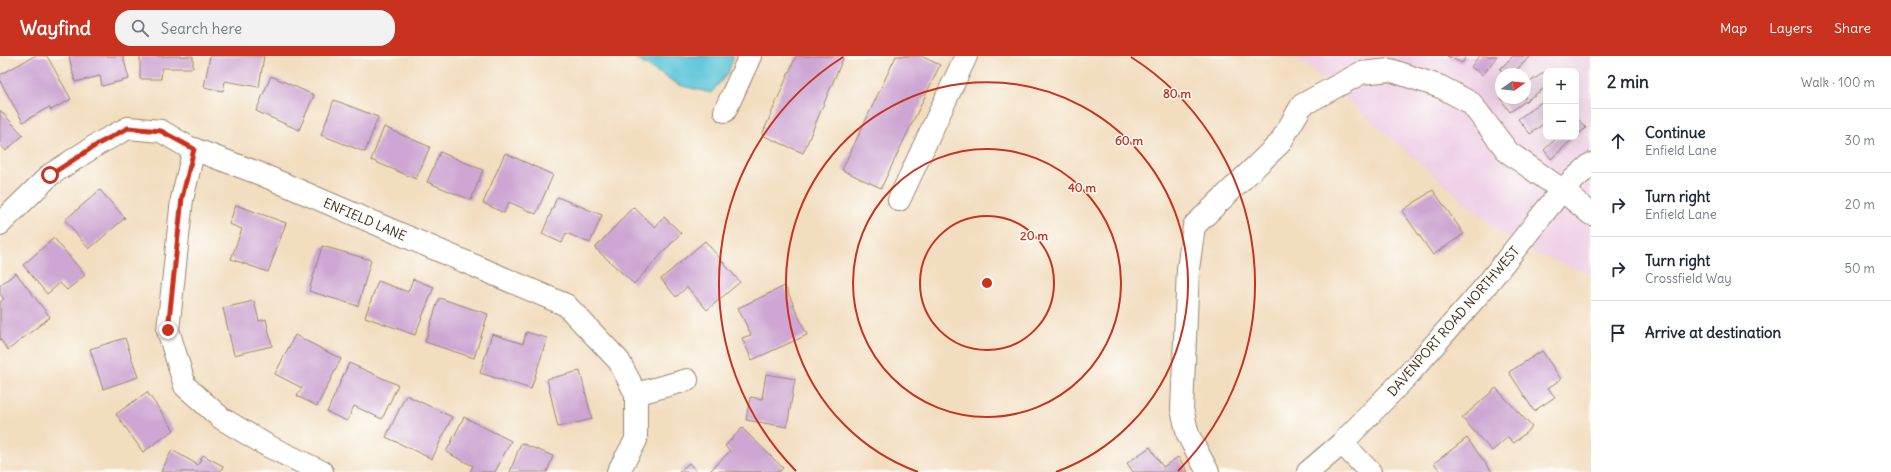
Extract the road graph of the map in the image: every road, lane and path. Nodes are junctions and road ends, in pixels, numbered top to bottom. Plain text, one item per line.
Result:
1 (750, 56) edge
2 (966, 56) edge
3 (725, 111) dead end
4 (194, 149) junction
5 (1591, 164) edge
6 (1562, 190) junction
7 (900, 200) dead end
8 (1591, 214) edge
9 (0, 224) edge
10 (687, 380) dead end
11 (636, 394) junction
12 (1342, 444) junction
13 (322, 472) edge
14 (618, 472) edge
15 (1208, 472) edge
16 (1308, 472) edge
17 (1370, 472) edge

1 - 3 street
2 - 7 street
4 - 9 street, ENFIELD LANE
4 - 11 street, ENFIELD LANE
4 - 13 street
5 - 6 street, DAVENPORT ROAD NORTHWEST
6 - 8 street
6 - 12 street, DAVENPORT ROAD NORTHWEST
6 - 15 street
10 - 11 street
11 - 14 street, ENFIELD LANE
12 - 16 street, DAVENPORT ROAD NORTHWEST
12 - 17 street

